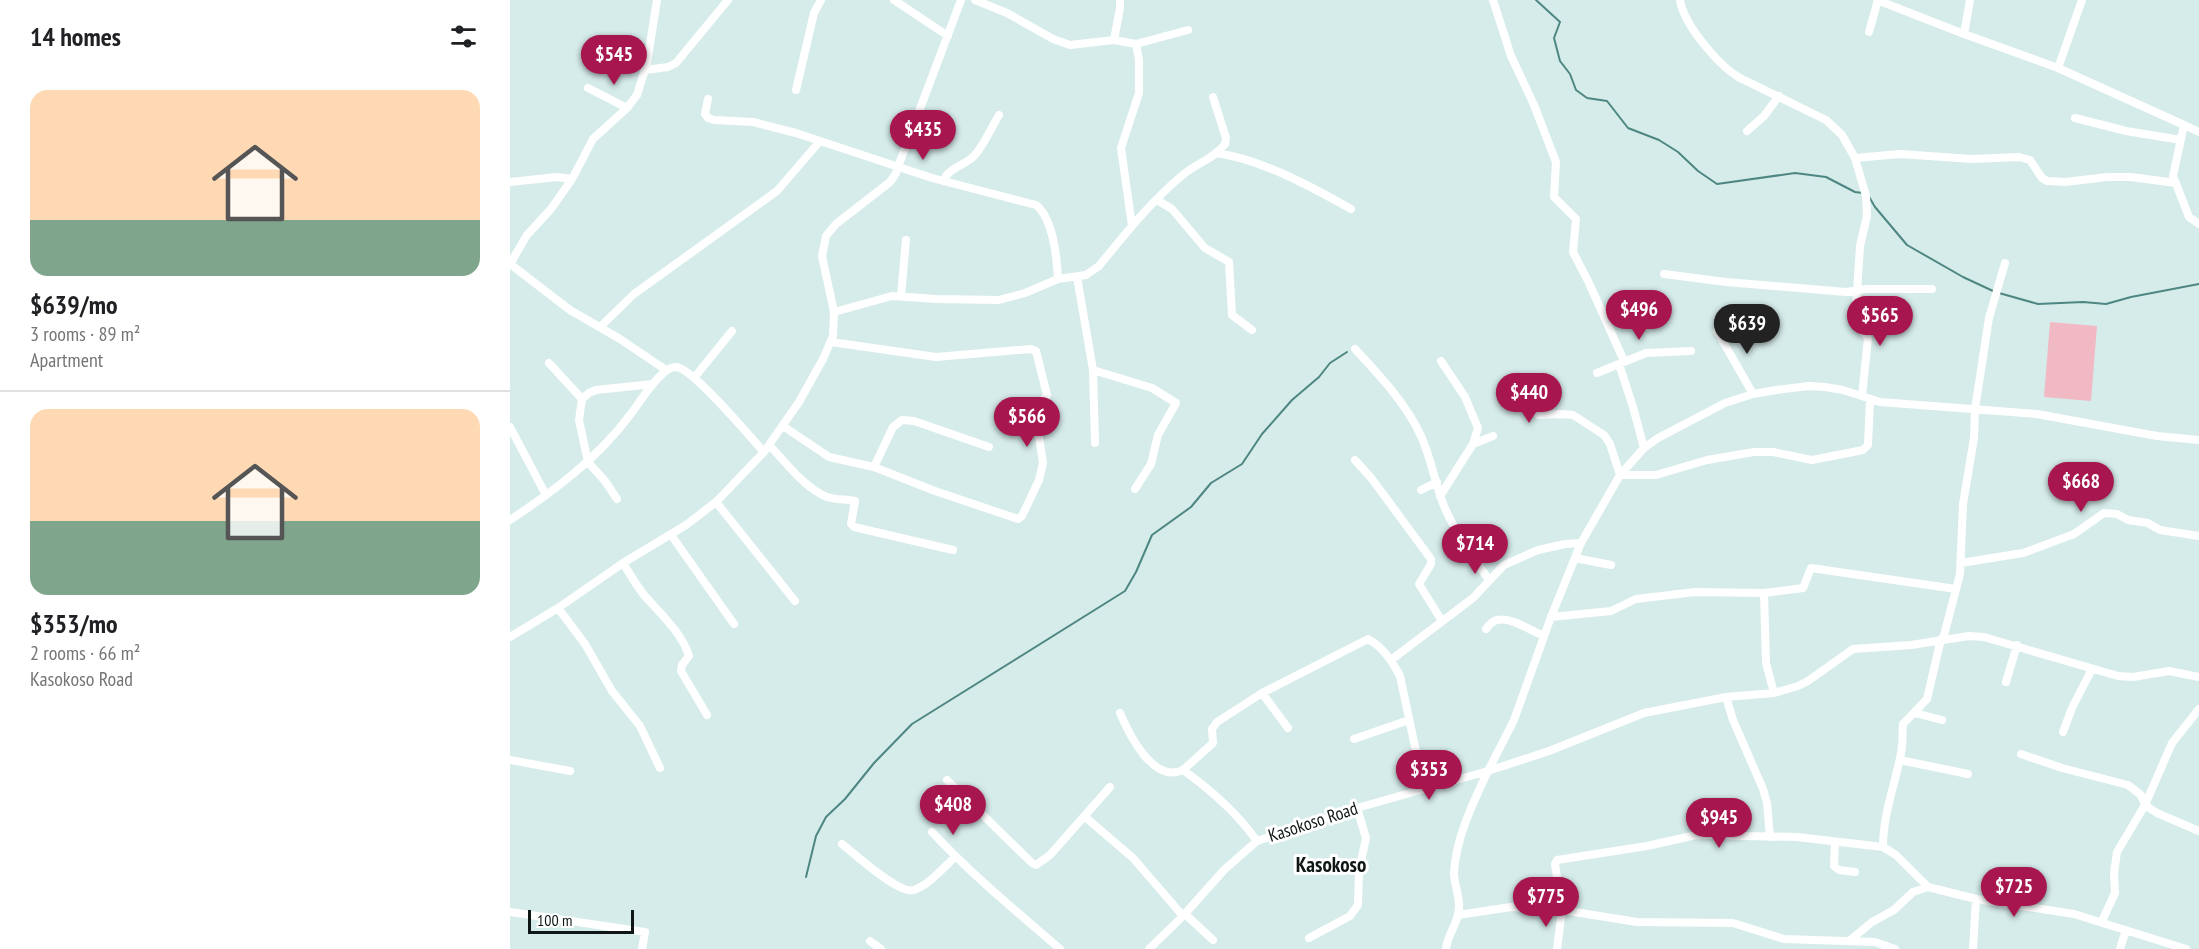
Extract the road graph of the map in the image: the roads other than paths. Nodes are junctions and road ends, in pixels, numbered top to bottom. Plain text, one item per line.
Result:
1 (657, 0) edge
2 (728, 0) edge
3 (820, 0) edge
4 (894, 0) edge
5 (961, 0) edge
6 (975, 0) edge
7 (1120, 0) edge
8 (1493, 0) edge
9 (1680, 0) edge
10 (1878, 0) edge
11 (1970, 0) edge
12 (2082, 0) edge
13 (1188, 30) dead end
14 (1869, 33) dead end
15 (1964, 34) junction
16 (948, 36) junction
17 (1114, 40) junction
18 (1136, 44) junction
19 (2058, 69) junction
20 (645, 70) junction
21 (588, 88) dead end
22 (796, 90) dead end
23 (1779, 96) junction
24 (1213, 97) dead end
25 (708, 99) dead end
26 (627, 108) junction
27 (999, 115) dead end
28 (2075, 118) dead end
29 (2184, 125) junction
30 (1747, 131) dead end
31 (2199, 132) edge
32 (2181, 140) junction
33 (820, 141) junction
34 (1216, 153) junction
35 (1855, 158) junction
36 (899, 168) junction
37 (572, 179) junction
38 (943, 181) junction
39 (510, 182) edge
40 (2176, 183) junction
41 (1157, 200) junction
42 (1351, 209) dead end
43 (2199, 224) edge
44 (1132, 226) junction
45 (906, 240) dead end
46 (511, 261) edge
47 (2005, 263) dead end
48 (1664, 274) dead end
49 (1077, 277) junction
50 (1058, 279) junction
51 (1932, 289) dead end
52 (1857, 291) junction
53 (901, 296) junction
54 (834, 312) junction
55 (600, 327) junction
56 (1252, 330) dead end
57 (732, 331) dead end
58 (1717, 331) dead end
59 (831, 342) junction
60 (1355, 349) dead end
61 (1691, 351) dead end
62 (1441, 361) dead end
63 (549, 363) dead end
64 (1621, 363) junction
65 (666, 370) junction
66 (1093, 370) junction
67 (1597, 373) dead end
68 (694, 378) junction
69 (1521, 380) dead end
70 (652, 384) junction
71 (1753, 394) junction
72 (1866, 398) junction
73 (582, 399) junction
74 (1975, 409) junction
75 (783, 426) junction
76 (510, 427) edge
77 (1494, 436) dead end
78 (2199, 440) edge
79 (1095, 443) dead end
80 (1473, 444) junction
81 (989, 447) dead end
82 (767, 448) junction
83 (1644, 448) junction
84 (1355, 460) dead end
85 (588, 462) junction
86 (874, 467) junction
87 (1620, 475) junction
88 (1437, 482) junction
89 (1135, 489) dead end
90 (1421, 489) dead end
91 (546, 495) junction
92 (1440, 496) junction
93 (617, 499) dead end
94 (716, 502) junction
95 (510, 520) edge
96 (671, 536) junction
97 (2199, 536) edge
98 (1581, 543) junction
99 (953, 550) dead end
100 (1575, 558) junction
101 (623, 563) junction
102 (1961, 563) junction
103 (1611, 565) dead end
104 (1489, 580) junction
105 (1956, 589) junction
106 (1764, 592) junction
107 (795, 601) dead end
108 (558, 608) junction
109 (1551, 617) junction
110 (1442, 621) junction
111 (734, 624) dead end
112 (1486, 628) dead end
113 (1544, 636) junction
114 (510, 637) edge
115 (1942, 639) junction
116 (2017, 645) junction
117 (1391, 660) junction
118 (2092, 669) junction
119 (2199, 677) edge
120 (2006, 682) dead end
121 (1262, 693) junction
122 (1774, 693) junction
123 (1726, 698) junction
124 (2199, 709) edge
125 (1120, 713) dead end
126 (1915, 713) junction
127 (707, 715) dead end
128 (1409, 720) junction
129 (1942, 720) dead end
130 (1288, 728) dead end
131 (2063, 732) dead end
132 (1354, 740) dead end
133 (2021, 754) dead end
134 (510, 760) edge
135 (1900, 760) junction
136 (660, 768) dead end
137 (1183, 770) junction
138 (570, 771) dead end
139 (1488, 771) junction
140 (1968, 774) dead end
141 (947, 780) dead end
142 (1110, 787) dead end
143 (1424, 789) junction
144 (2145, 805) junction
145 (1357, 808) junction
146 (1084, 816) junction
147 (2199, 831) edge
148 (932, 832) dead end
149 (1770, 837) junction
150 (1257, 841) junction
151 (1835, 842) junction
152 (842, 844) dead end
153 (1883, 848) junction
154 (955, 857) junction
155 (1855, 872) dead end
156 (1928, 887) junction
157 (1976, 899) junction
158 (1562, 910) junction
159 (510, 912) edge
160 (1184, 915) junction
161 (1458, 915) junction
162 (2102, 921) junction
163 (2126, 930) junction
164 (1309, 938) dead end
165 (1213, 940) dead end
166 (870, 941) dead end
167 (1849, 941) junction
168 (642, 949) edge
169 (881, 949) edge
170 (1060, 949) edge
171 (1149, 949) edge
172 (1446, 949) edge
173 (1557, 949) edge
174 (1895, 949) edge
175 (1973, 949) edge
176 (2120, 949) edge
177 (2186, 949) edge

1 - 20 street
2 - 20 street
3 - 22 street
4 - 16 street
5 - 16 street
6 - 17 street
7 - 17 street
8 - 64 street
9 - 23 street
10 - 14 street
10 - 15 street
11 - 15 street
12 - 19 street
13 - 18 street
15 - 19 street
16 - 36 street
17 - 18 street
18 - 44 street
19 - 29 street
20 - 26 street
21 - 26 street
23 - 30 street
23 - 35 street
24 - 34 street
25 - 33 street
26 - 37 street
27 - 38 street
28 - 32 street
29 - 31 street
29 - 32 street
32 - 40 street
33 - 36 street
33 - 55 street
34 - 41 street
34 - 42 street
35 - 40 street
35 - 52 street
36 - 38 street
36 - 54 street
37 - 39 street
37 - 46 street
38 - 50 street
40 - 43 street
41 - 44 street
41 - 56 street
44 - 49 street
45 - 53 street
46 - 55 street
47 - 74 street
48 - 52 street
49 - 50 street
49 - 66 street
50 - 53 street
51 - 52 street
52 - 72 street
53 - 54 street
54 - 59 street
55 - 65 street
57 - 68 street
58 - 71 street
59 - 75 street
59 - 86 street
60 - 88 street
61 - 64 street
62 - 80 street
63 - 73 street
64 - 67 street
64 - 83 street
65 - 68 street
65 - 70 street
66 - 79 street
66 - 89 street
68 - 82 street
69 - 87 street
70 - 73 street
70 - 85 street
71 - 72 street
71 - 83 street
72 - 74 street
72 - 87 street
73 - 85 street
74 - 78 street
74 - 102 street
75 - 82 street
75 - 86 street
76 - 91 street
77 - 80 street
80 - 92 street
81 - 86 street
82 - 94 street
82 - 99 street
83 - 87 street
84 - 110 street
85 - 91 street
85 - 93 street
87 - 98 street
88 - 90 street
88 - 92 street
91 - 95 street
92 - 104 street
94 - 96 street
94 - 107 street
96 - 101 street
96 - 111 street
97 - 102 street
98 - 100 street
98 - 104 street
100 - 103 street
100 - 109 street
101 - 108 street
101 - 127 street
102 - 105 street
104 - 110 street
105 - 106 street
105 - 115 street
106 - 109 street
106 - 122 street
108 - 114 street
108 - 136 street
109 - 113 street
110 - 117 street
112 - 113 street
113 - 139 street
115 - 116 street, Kasokoso Road
115 - 122 street, Kasokoso Road
115 - 126 street
116 - 118 street, Kasokoso Road
116 - 120 street
117 - 121 street
117 - 128 street
118 - 119 street, Kasokoso Road
118 - 131 street
121 - 130 street
121 - 137 street
122 - 123 street, Kasokoso Road
123 - 139 street, Kasokoso Road
123 - 149 street
124 - 144 street
125 - 137 street
126 - 129 street
126 - 135 street
128 - 132 street
128 - 143 street
133 - 144 street
134 - 138 street
135 - 140 street
135 - 153 street
137 - 150 street
139 - 143 street, Kasokoso Road
139 - 161 street
141 - 146 street
142 - 146 street
143 - 145 street, Kasokoso Road
144 - 147 street
144 - 162 street
145 - 150 street, Kasokoso Road
145 - 164 street
146 - 160 street
148 - 154 street
149 - 151 street
149 - 158 street
150 - 160 street, Kasokoso Road
151 - 153 street
151 - 155 street
152 - 154 street
153 - 156 street
154 - 170 street
156 - 157 street
156 - 167 street
157 - 162 street
157 - 175 street
158 - 161 street
158 - 167 street
158 - 173 street
159 - 168 street
160 - 165 street
160 - 171 street, Kasokoso Road
161 - 172 street
162 - 163 street
163 - 176 street
163 - 177 street
166 - 169 street
167 - 174 street

